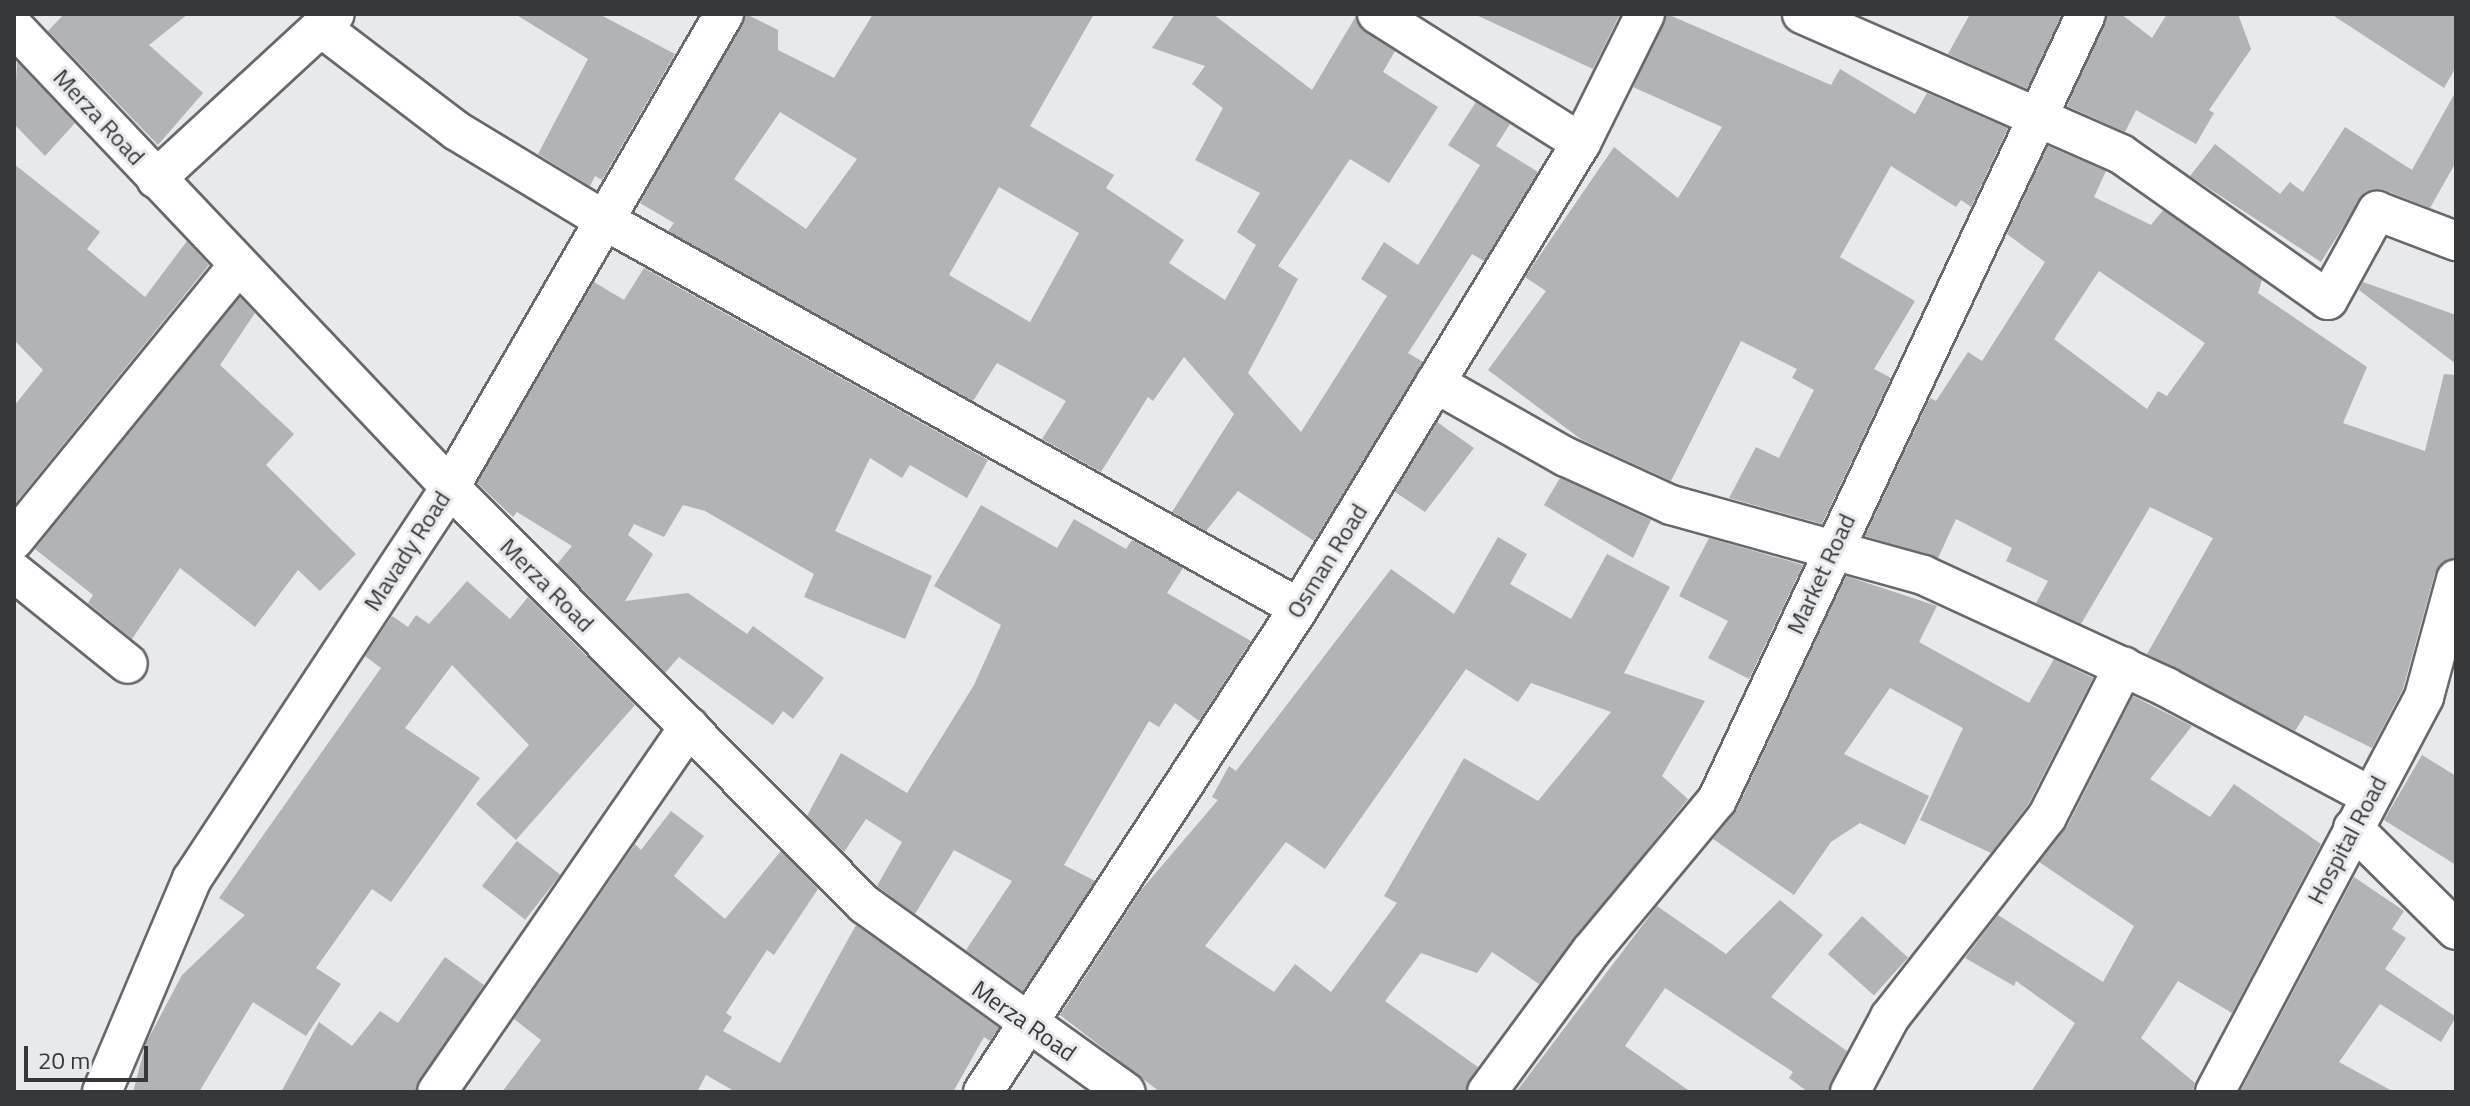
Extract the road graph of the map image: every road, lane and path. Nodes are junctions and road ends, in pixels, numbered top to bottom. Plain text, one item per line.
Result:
1 (724, 14) edge
2 (1377, 14) edge
3 (1645, 14) edge
4 (1802, 14) edge
5 (2086, 14) edge
6 (329, 21) edge
7 (14, 27) edge
8 (2033, 121) junction
9 (1581, 143) junction
10 (156, 179) junction
11 (604, 220) junction
12 (2456, 241) edge
13 (238, 265) junction
14 (1435, 383) junction
15 (450, 487) junction
16 (14, 540) edge
17 (1833, 547) junction
18 (14, 572) edge
19 (2456, 579) edge
20 (1299, 608) junction
21 (128, 664) dead end
22 (2124, 666) junction
23 (689, 727) junction
24 (2361, 812) junction
25 (2456, 930) edge
26 (1027, 1026) junction
27 (102, 1092) edge
28 (437, 1092) edge
29 (983, 1092) edge
30 (1126, 1092) edge
31 (1487, 1092) edge
32 (1850, 1092) edge
33 (2215, 1092) edge

1 - 11 street, Mavady Road
2 - 9 street
3 - 9 street, Osman Road
4 - 8 street
5 - 8 street, Market Road
6 - 10 street
6 - 11 street
7 - 10 street, Merza Road
8 - 12 street
8 - 17 street, Market Road
9 - 14 street, Osman Road
10 - 13 street, Merza Road
11 - 15 street, Mavady Road
11 - 20 street
13 - 15 street, Merza Road
13 - 16 street
14 - 17 street
14 - 20 street, Osman Road
15 - 23 street, Merza Road
15 - 27 street, Mavady Road
17 - 22 street
17 - 31 street, Market Road
18 - 21 street
19 - 24 street, Hospital Road
20 - 26 street, Osman Road
22 - 24 street
22 - 32 street
23 - 26 street, Merza Road
23 - 28 street
24 - 25 street
24 - 33 street, Hospital Road
26 - 29 street, Osman Road
26 - 30 street, Merza Road

